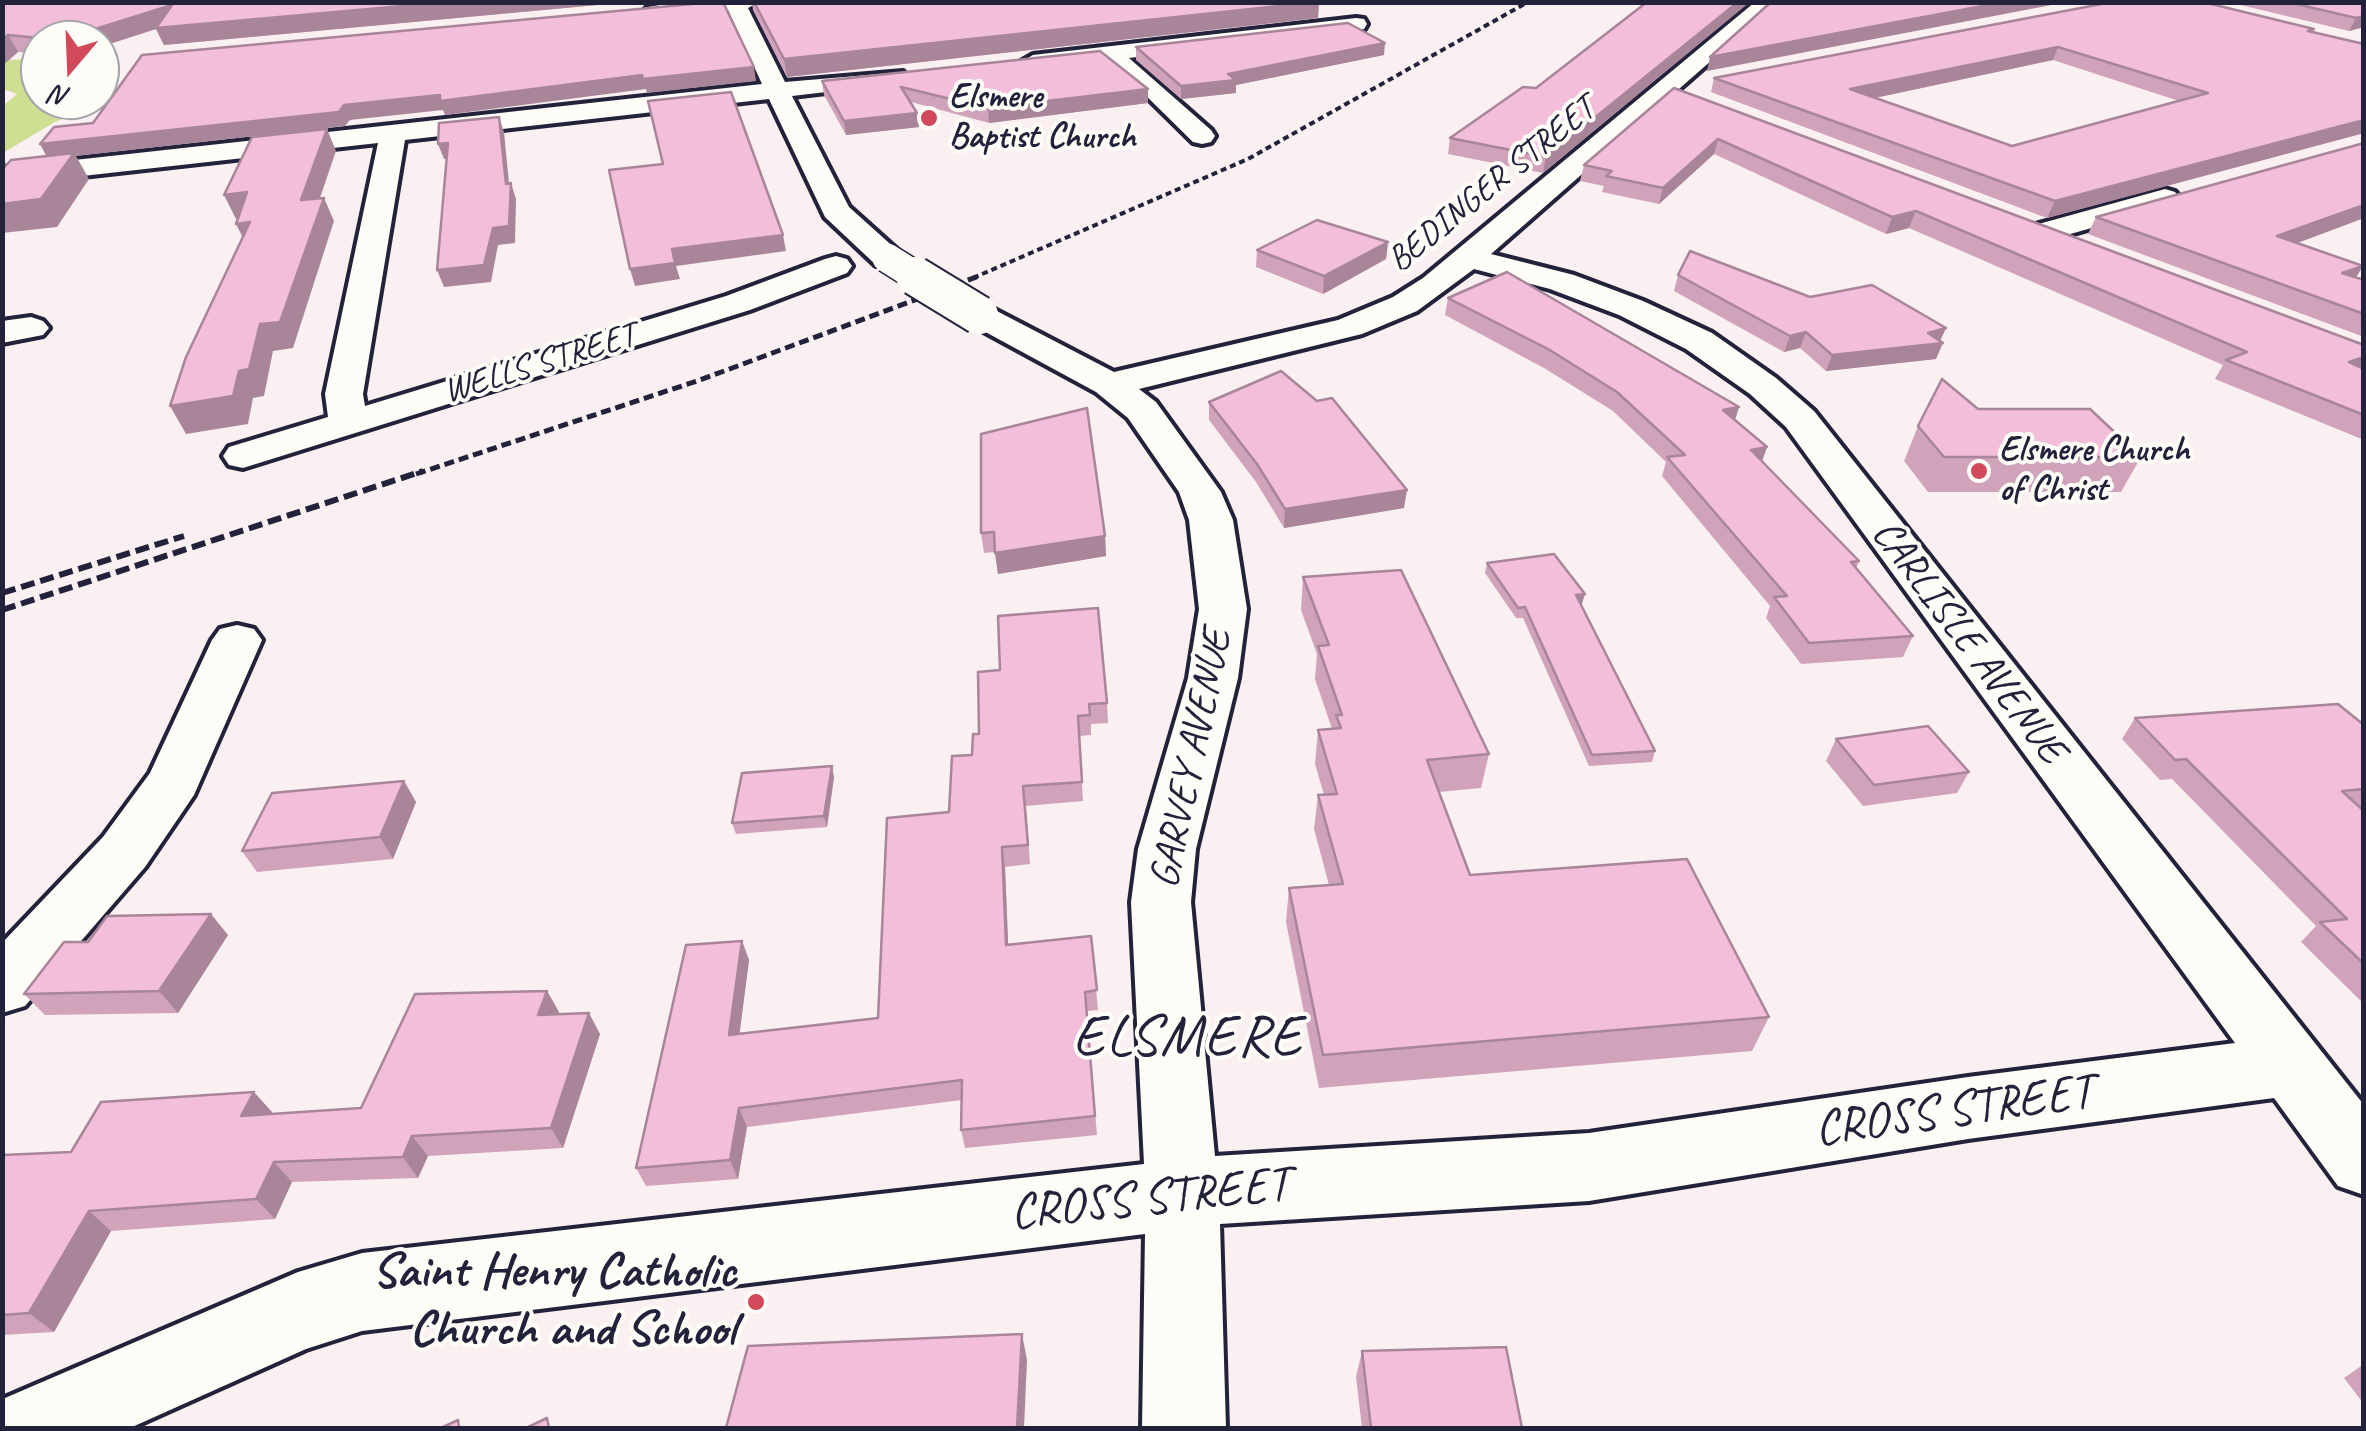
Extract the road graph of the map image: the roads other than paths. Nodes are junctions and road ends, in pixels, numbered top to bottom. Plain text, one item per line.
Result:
1 (749, 2) edge
2 (1768, 2) edge
3 (735, 3) edge
4 (638, 12) edge
5 (1356, 24) edge
6 (1107, 54) junction
7 (1010, 64) edge
8 (913, 75) edge
9 (777, 91) junction
10 (393, 133) junction
11 (1202, 136) dead end
12 (2, 177) edge
13 (2196, 190) edge
14 (2011, 218) edge
15 (2046, 232) junction
16 (2099, 252) edge
17 (1468, 257) junction
18 (836, 266) dead end
19 (1109, 384) junction
20 (348, 423) junction
21 (243, 456) dead end
22 (237, 640) dead end
23 (2, 987) edge
24 (2290, 1066) junction
25 (2364, 1162) edge
26 (1182, 1194) junction
27 (34, 1428) edge
28 (1184, 1428) edge

1 - 3 street
2 - 17 street, BEDINGER STREET
3 - 4 street
3 - 9 street, GARVEY AVENUE
5 - 6 street
6 - 7 street
6 - 11 street
8 - 9 street
9 - 10 street
9 - 19 street, GARVEY AVENUE, bridge
10 - 12 street
10 - 20 street
13 - 15 street
14 - 15 street
15 - 16 street
17 - 19 street, BEDINGER STREET
17 - 24 street, CARLISLE AVENUE
18 - 20 street, WELLS STREET
19 - 26 street, GARVEY AVENUE
20 - 21 street, WELLS STREET
22 - 23 street
24 - 25 street, CARLISLE AVENUE
24 - 26 street, CROSS STREET
26 - 27 street, CROSS STREET
26 - 28 street, GARVEY AVENUE

